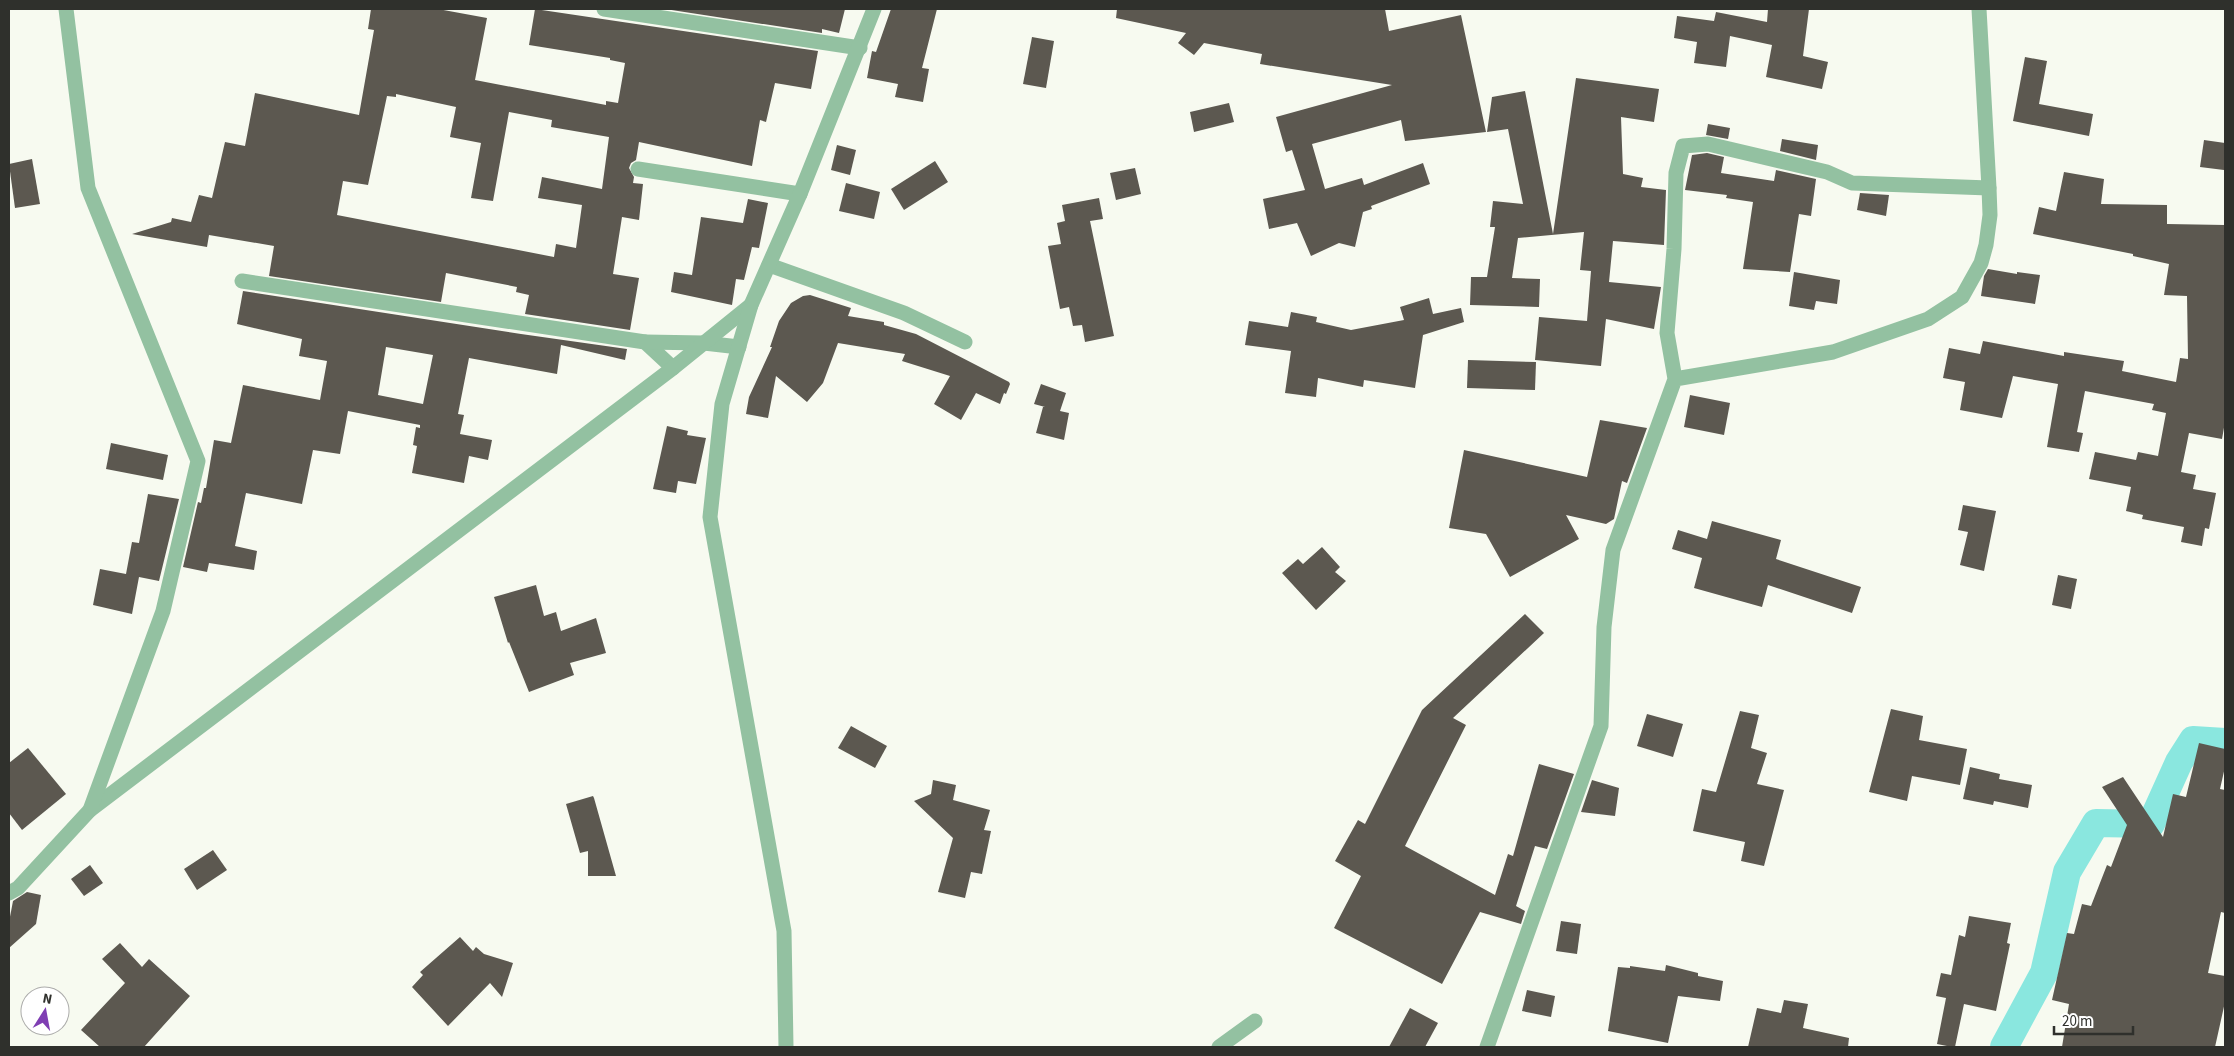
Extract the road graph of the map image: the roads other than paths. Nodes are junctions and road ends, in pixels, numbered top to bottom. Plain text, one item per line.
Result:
1 (66, 9) edge
2 (604, 9) edge
3 (874, 9) edge
4 (1979, 9) edge
5 (860, 48) junction
6 (638, 170) dead end
7 (1989, 188) junction
8 (800, 194) junction
9 (769, 265) junction
10 (242, 282) dead end
11 (751, 305) junction
12 (645, 342) junction
13 (965, 342) dead end
14 (704, 343) junction
15 (739, 347) junction
16 (674, 368) junction
17 (1675, 380) junction
18 (90, 810) junction
19 (9, 893) edge
20 (1255, 1021) dead end
21 (786, 1047) edge
22 (1219, 1047) edge
23 (1487, 1047) edge

1 - 18 street
2 - 5 street
3 - 5 street
4 - 7 street
5 - 8 street
6 - 8 street
7 - 17 street
7 - 17 street
8 - 9 street
9 - 11 street
9 - 13 street
10 - 12 street
11 - 14 street
11 - 15 street
12 - 14 street
12 - 16 street
14 - 15 street
14 - 16 street
15 - 21 street
16 - 18 street
17 - 23 street
18 - 19 street
20 - 22 street

